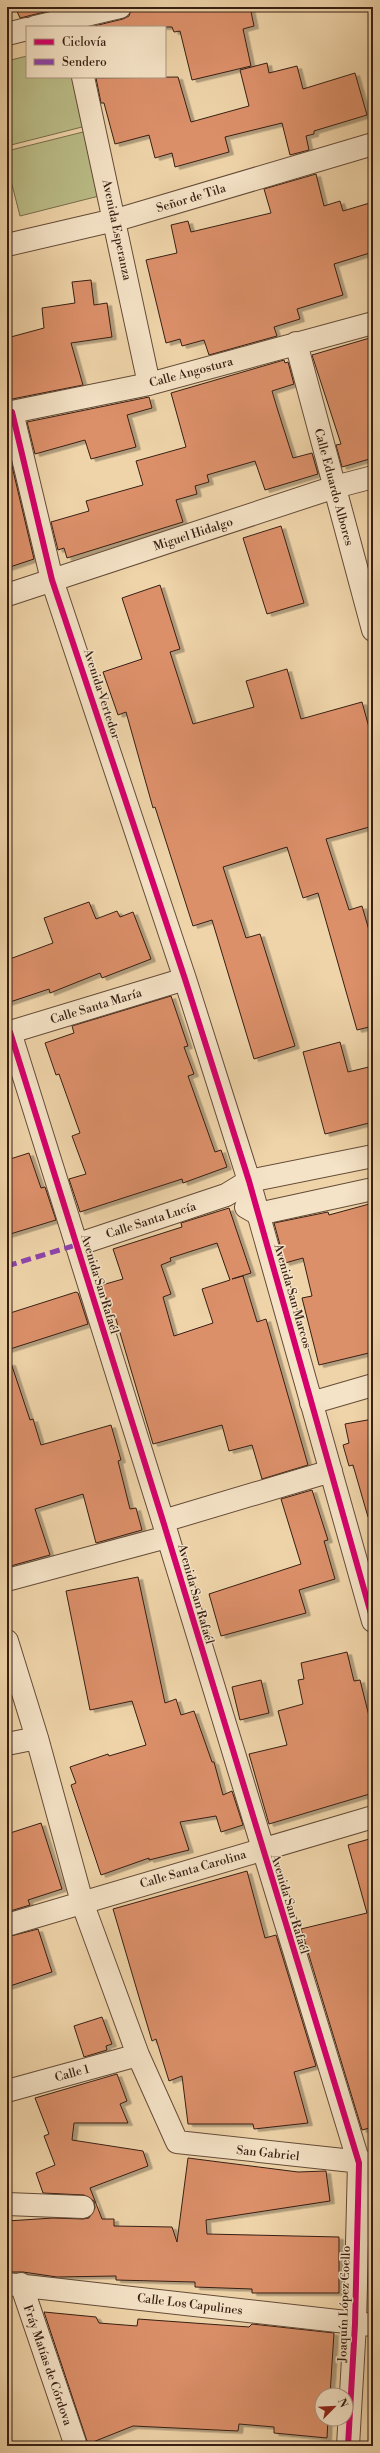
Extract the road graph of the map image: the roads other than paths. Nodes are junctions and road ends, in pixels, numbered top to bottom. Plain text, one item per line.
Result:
1 (120, 7) edge
2 (71, 23) edge
3 (44, 26) edge
4 (26, 29) edge
5 (7, 34) edge
6 (84, 78) edge
7 (373, 144) edge
8 (116, 220) junction
9 (7, 245) edge
10 (373, 322) edge
11 (296, 343) junction
12 (149, 384) junction
13 (10, 413) edge
14 (373, 477) edge
15 (335, 487) junction
16 (52, 580) junction
17 (7, 595) edge
18 (372, 625) edge
19 (185, 980) junction
20 (8, 1033) edge
21 (373, 1156) edge
22 (249, 1181) junction
23 (373, 1190) edge
24 (226, 1195) junction
25 (258, 1214) junction
26 (76, 1245) junction
27 (373, 1385) edge
28 (311, 1403) junction
29 (330, 1471) junction
30 (165, 1529) junction
31 (365, 1564) edge
32 (7, 1580) edge
33 (373, 1621) edge
34 (7, 1641) edge
35 (37, 1738) junction
36 (7, 1744) edge
37 (373, 1817) edge
38 (262, 1849) junction
39 (82, 1902) junction
40 (7, 1924) edge
41 (138, 2055) junction
42 (7, 2090) edge
43 (366, 2163) edge
44 (7, 2204) edge
45 (83, 2207) dead end
46 (14, 2284) edge
47 (364, 2324) edge
48 (76, 2446) edge
49 (348, 2446) edge

1 - 2 street
2 - 3 street
4 - 5 street
6 - 8 street, Avenida Esperanza
7 - 8 street, Señor de Tila
8 - 9 street, Señor de Tila
8 - 12 street, Avenida Esperanza
10 - 11 street, Calle Angostura
11 - 12 street, Calle Angostura
11 - 15 street, Calle Eduardo Albores
12 - 13 street, Calle Angostura
13 - 16 street, Avenida Vertedor
14 - 15 street, Miguel Hidalgo
15 - 16 street, Miguel Hidalgo
15 - 18 street, Calle Eduardo Albores
16 - 17 street, Miguel Hidalgo
16 - 19 street, Avenida Vertedor
19 - 20 street, Calle Santa María
19 - 22 street, Avenida San Marcos
20 - 26 street, Avenida San Rafaél
21 - 22 street, Calle Santa Lucía
22 - 24 street, Calle Santa Lucía
22 - 25 street, Avenida San Marcos
23 - 25 street
24 - 25 street
24 - 26 street, Calle Santa Lucía
25 - 28 street, Avenida San Marcos
26 - 30 street, Avenida San Rafaél
27 - 28 street
28 - 29 street, Avenida San Marcos
29 - 30 street
29 - 31 street, Avenida San Marcos
30 - 32 street
30 - 38 street, Avenida San Rafaél
31 - 33 street, Avenida San Marcos
34 - 35 street
35 - 36 street
35 - 39 street
37 - 38 street, Calle Santa Carolina
38 - 39 street, Calle Santa Carolina
38 - 43 street, Avenida San Rafaél
39 - 40 street, Calle Santa Carolina
39 - 41 street
41 - 42 street, Calle 1
41 - 43 street, San Gabriel
43 - 47 street, Joaquín López Coello
44 - 45 street
46 - 47 street, Calle Los Capulines
46 - 48 street, Fráy Matías de Córdova
47 - 49 street, Joaquín López Coello

